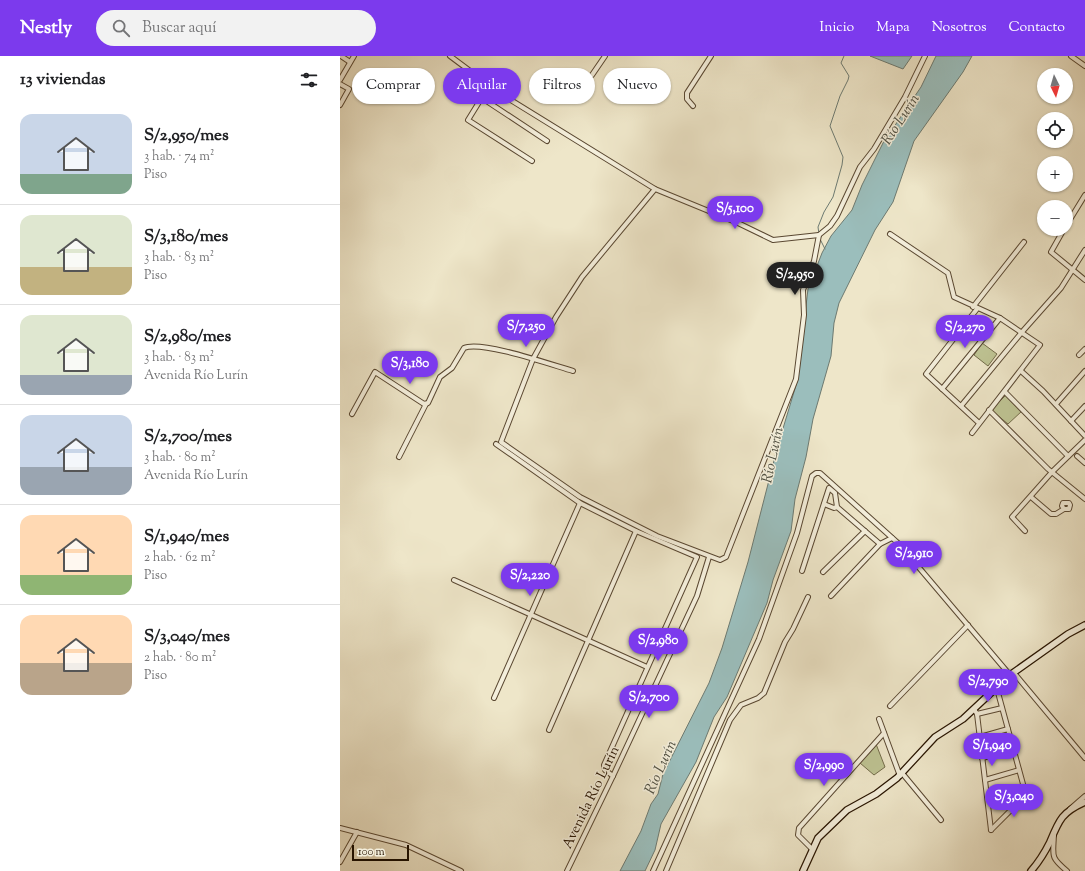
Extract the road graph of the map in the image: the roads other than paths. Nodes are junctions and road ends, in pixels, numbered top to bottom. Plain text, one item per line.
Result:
1 (341, 56) edge
2 (354, 56) edge
3 (450, 56) edge
4 (605, 56) edge
5 (711, 56) edge
6 (925, 56) edge
7 (1071, 56) edge
8 (350, 62) junction
9 (1085, 66) edge
10 (466, 68) edge
11 (595, 71) edge
12 (340, 80) edge
13 (340, 84) edge
14 (478, 104) edge
15 (491, 104) edge
16 (518, 104) edge
17 (340, 105) edge
18 (693, 106) dead end
19 (547, 140) dead end
20 (532, 161) dead end
21 (655, 189) junction
22 (1085, 195) edge
23 (1073, 215) edge
24 (890, 234) dead end
25 (819, 235) junction
26 (1060, 236) edge
27 (1024, 242) dead end
28 (1085, 250) edge
29 (1072, 270) junction
30 (1085, 280) edge
31 (975, 308) junction
32 (1000, 318) junction
33 (1022, 332) junction
34 (1085, 348) edge
35 (1079, 355) dead end
36 (533, 359) junction
37 (573, 371) dead end
38 (1021, 371) junction
39 (1085, 371) edge
40 (942, 389) junction
41 (1005, 392) junction
42 (426, 404) junction
43 (1056, 404) junction
44 (961, 406) junction
45 (1085, 406) edge
46 (989, 410) junction
47 (352, 414) dead end
48 (1071, 421) junction
49 (979, 423) junction
50 (972, 433) dead end
51 (1085, 436) edge
52 (1085, 440) edge
53 (496, 444) dead end
54 (1068, 456) junction
55 (1077, 456) dead end
56 (399, 457) dead end
57 (1085, 463) edge
58 (1052, 472) junction
59 (1031, 497) junction
60 (1085, 499) edge
61 (580, 503) junction
62 (824, 504) junction
63 (837, 507) junction
64 (1064, 510) dead end
65 (865, 531) junction
66 (1025, 531) dead end
67 (636, 532) junction
68 (892, 538) junction
69 (880, 544) junction
70 (709, 557) junction
71 (802, 571) dead end
72 (823, 572) dead end
73 (454, 580) dead end
74 (831, 596) dead end
75 (808, 597) dead end
76 (531, 615) junction
77 (968, 625) junction
78 (1085, 625) edge
79 (589, 641) junction
80 (647, 667) junction
81 (1012, 674) junction
82 (997, 689) junction
83 (494, 698) dead end
84 (890, 706) dead end
85 (1002, 708) junction
86 (976, 712) junction
87 (879, 719) dead end
88 (1008, 729) junction
89 (549, 730) dead end
90 (884, 733) junction
91 (980, 737) junction
92 (1014, 750) junction
93 (982, 758) junction
94 (1085, 758) edge
95 (1019, 770) junction
96 (901, 774) junction
97 (613, 776) junction
98 (985, 780) junction
99 (1025, 792) junction
100 (1085, 796) edge
101 (988, 801) junction
102 (1085, 802) edge
103 (1070, 809) junction
104 (941, 820) dead end
105 (340, 828) edge
106 (1054, 830) junction
107 (357, 832) junction
108 (812, 849) junction
109 (340, 862) edge
110 (461, 871) edge
111 (566, 871) edge
112 (653, 871) edge
113 (666, 871) edge
114 (803, 871) edge
115 (1031, 871) edge
116 (1067, 871) edge

1 - 8 street
2 - 8 street
3 - 10 street
4 - 11 street
5 - 18 street
6 - 25 street
7 - 9 street
8 - 12 street
13 - 17 street
14 - 20 street
15 - 19 street
16 - 21 street
21 - 25 street
21 - 36 street
22 - 23 street
24 - 31 street
25 - 70 street
26 - 29 street
27 - 31 street
28 - 29 street
29 - 30 street
29 - 33 street
31 - 32 street
31 - 40 street
32 - 33 street
32 - 40 street
33 - 38 street
33 - 44 street
34 - 35 street
36 - 37 street
36 - 42 street
36 - 70 street
38 - 41 street
38 - 43 street
39 - 43 street
40 - 44 street
41 - 46 street
41 - 54 street
42 - 47 street
42 - 56 street
43 - 48 street
44 - 49 street
45 - 48 street
46 - 49 street
46 - 58 street
48 - 51 street
49 - 50 street
52 - 54 street
53 - 61 street
54 - 58 street
55 - 57 street
58 - 59 street
58 - 60 street
59 - 64 street
59 - 66 street
61 - 67 street
61 - 76 street
62 - 63 street
62 - 63 street
62 - 71 street
63 - 65 street
65 - 69 street
65 - 72 street
67 - 79 street
67 - 80 street
68 - 69 street
68 - 77 street
68 - 112 street
69 - 74 street
70 - 97 street, Avenida Río Lurín
73 - 76 street
75 - 113 street
76 - 79 street
76 - 83 street
77 - 81 street
77 - 84 street
78 - 81 main road
79 - 80 street
79 - 89 street
80 - 97 street
81 - 82 main road
81 - 94 street
82 - 85 street
82 - 86 main road
85 - 86 street
85 - 88 street
86 - 91 street
86 - 96 main road
87 - 90 street
88 - 91 street
88 - 92 street
90 - 96 street
90 - 108 street
91 - 93 street
92 - 93 street
92 - 95 street
93 - 98 street
95 - 98 street
95 - 99 street
96 - 104 street
96 - 108 main road
97 - 111 street, Avenida Río Lurín
98 - 101 street
99 - 101 street
99 - 101 street
100 - 103 street
102 - 103 main road
103 - 106 main road
105 - 107 street
106 - 115 main road
106 - 116 street
107 - 109 street
107 - 110 street
108 - 114 main road

